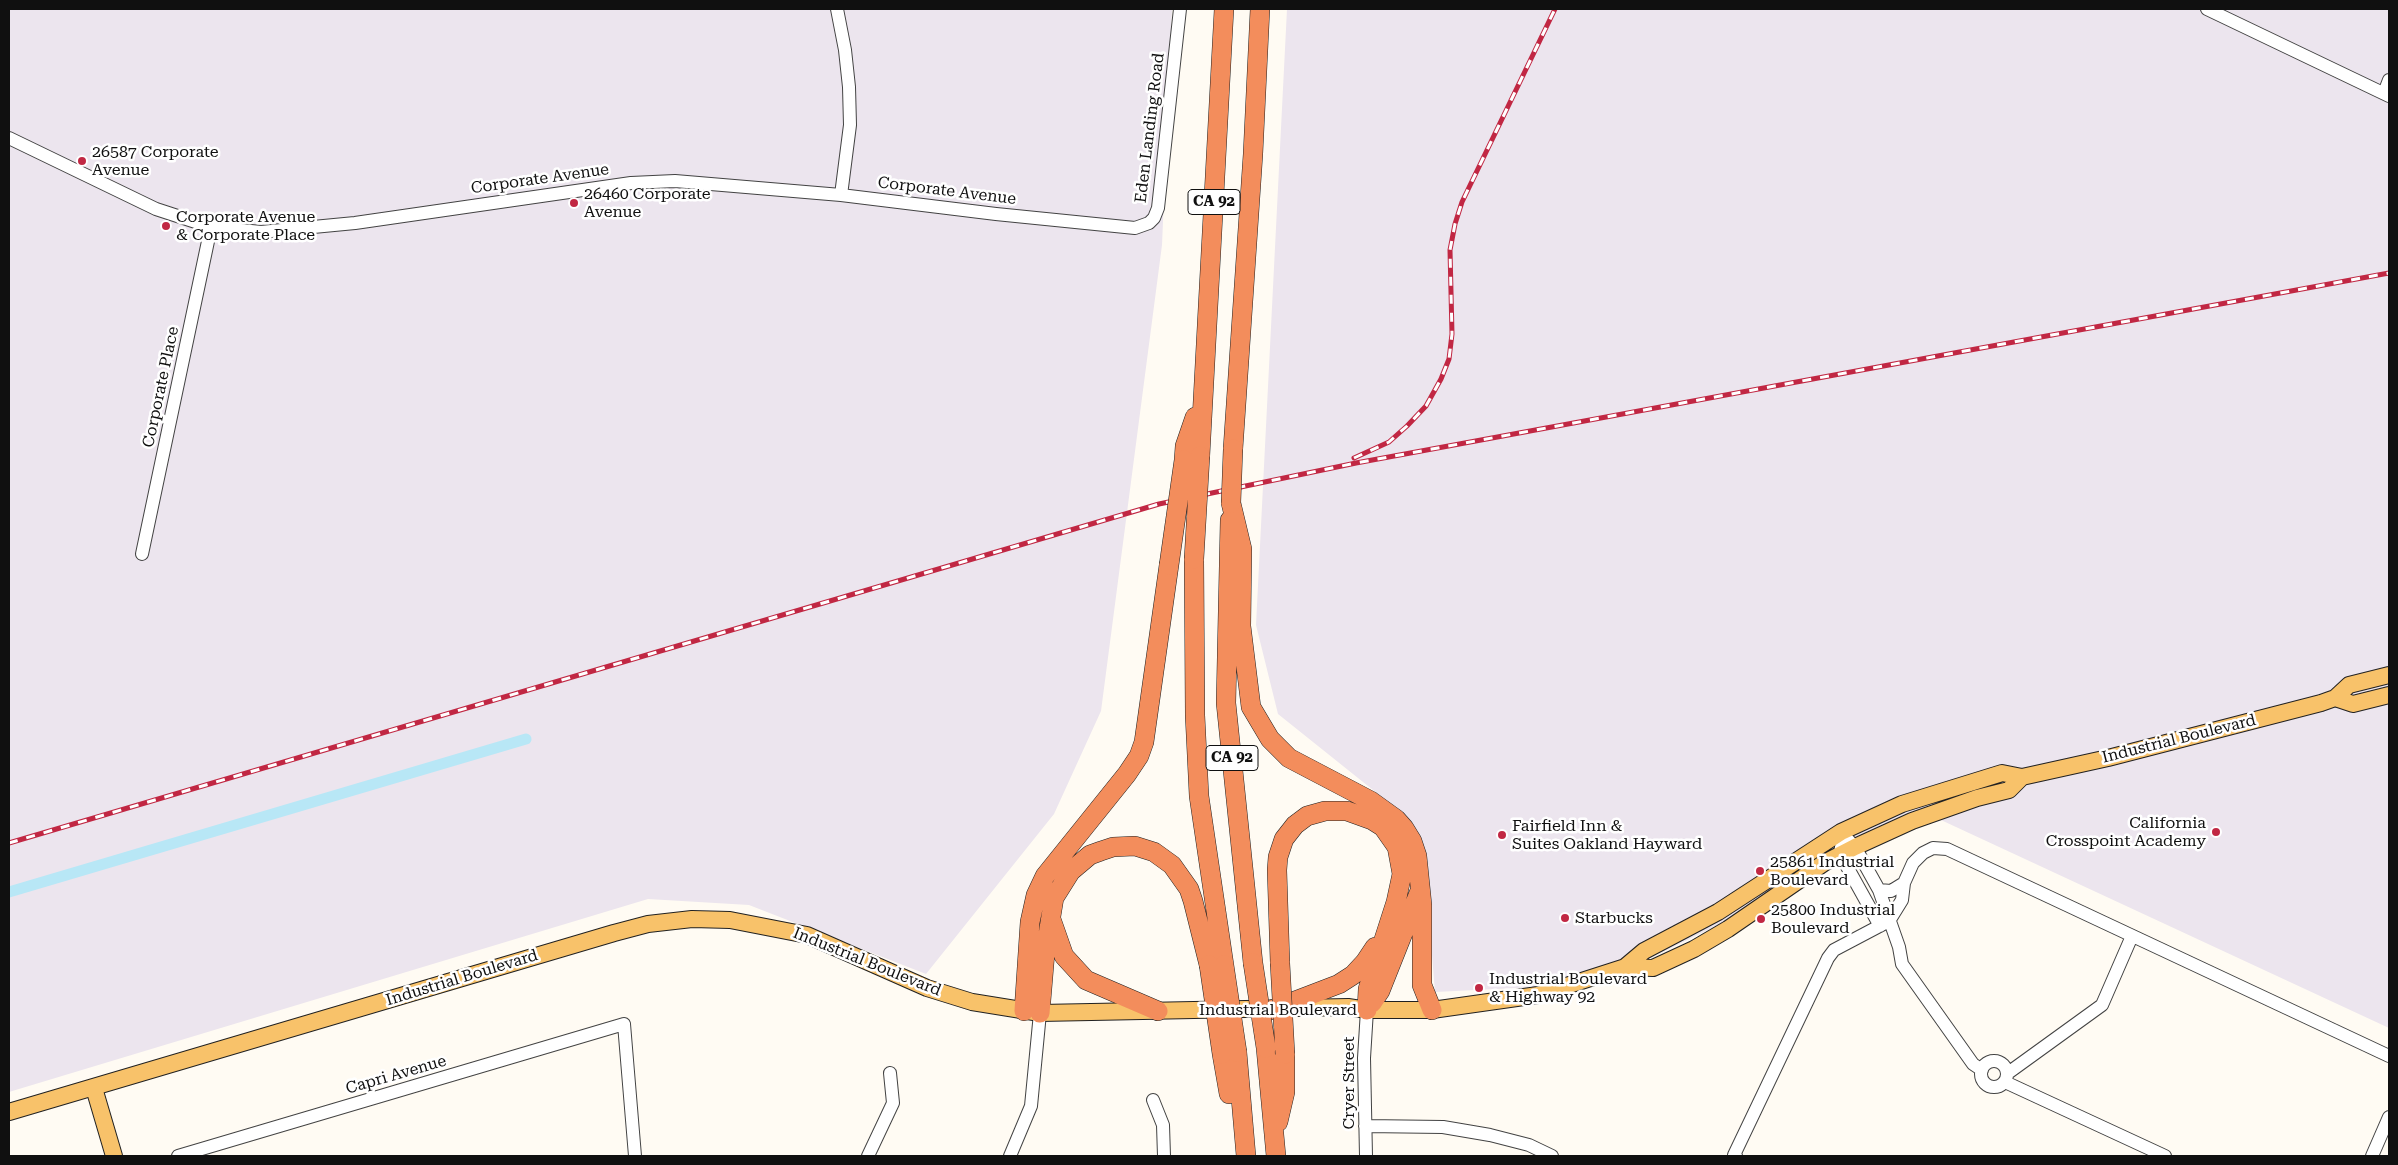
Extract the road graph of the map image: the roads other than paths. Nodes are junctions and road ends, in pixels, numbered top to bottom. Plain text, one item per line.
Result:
1 (837, 9) edge
2 (1180, 9) edge
3 (1224, 9) edge
4 (1260, 9) edge
5 (1273, 9) edge
6 (2207, 9) edge
7 (2389, 80) edge
8 (2387, 95) edge
9 (9, 138) edge
10 (1253, 154) junction
11 (841, 194) junction
12 (211, 227) junction
13 (1125, 227) joint
14 (1192, 458) junction
15 (1235, 550) junction
16 (142, 554) dead end
17 (2389, 675) edge
18 (2389, 695) edge
19 (2335, 698) junction
20 (2022, 777) junction
21 (1841, 832) junction
22 (1848, 851) junction
23 (1904, 883) junction
24 (1876, 885) junction
25 (1858, 887) junction
26 (1420, 893) junction
27 (1049, 916) junction
28 (1884, 924) junction
29 (1387, 927) junction
30 (2132, 936) junction
31 (1216, 965) junction
32 (1625, 968) junction
33 (1271, 1010) junction
34 (1367, 1010) junction
35 (1432, 1010) junction
36 (1158, 1011) junction
37 (1032, 1012) junction
38 (1230, 1053) junction
39 (2389, 1056) edge
40 (1982, 1070) junction
41 (890, 1073) dead end
42 (2006, 1078) junction
43 (94, 1088) junction
44 (1153, 1100) dead end
45 (9, 1112) edge
46 (2389, 1117) edge
47 (1365, 1126) junction
48 (1275, 1135) junction
49 (2374, 1155) edge
50 (114, 1156) edge
51 (178, 1156) edge
52 (635, 1156) edge
53 (868, 1156) edge
54 (1010, 1156) edge
55 (1164, 1156) edge
56 (1239, 1156) edge
57 (1246, 1156) edge
58 (1276, 1156) edge
59 (1366, 1156) edge
60 (1552, 1156) edge
61 (1736, 1156) edge
62 (2166, 1156) edge

1 - 11 street
2 - 13 street, Eden Landing Road
3 - 14 highway, CA 92
4 - 10 highway, CA 92
5 - 10 highway
6 - 8 street
7 - 8 street
9 - 12 street, Corporate Avenue
10 - 15 highway, CA 92, bridge
11 - 12 street, Corporate Avenue
11 - 13 street, Corporate Avenue
12 - 16 street, Corporate Place
14 - 31 highway, CA 92, bridge
14 - 37 highway, bridge
15 - 26 highway
15 - 48 highway, CA 92, bridge
17 - 19 main road, Industrial Boulevard
18 - 19 main road, Industrial Boulevard
19 - 20 main road, Industrial Boulevard
20 - 21 main road, Industrial Boulevard
20 - 22 main road, Industrial Boulevard
21 - 22 street
21 - 32 main road, Industrial Boulevard
22 - 24 street
22 - 25 street
22 - 32 main road, Industrial Boulevard
23 - 24 street
23 - 28 street
23 - 30 street
24 - 25 street
24 - 28 street
25 - 28 street
26 - 34 highway
26 - 35 highway
27 - 31 highway
27 - 36 highway
27 - 37 highway
28 - 40 street
28 - 61 street
29 - 33 highway
29 - 34 highway
29 - 48 highway, bridge
30 - 39 street
30 - 42 street
31 - 38 highway, CA 92, bridge
32 - 35 main road, Industrial Boulevard
33 - 34 main road, Industrial Boulevard
33 - 36 main road, Industrial Boulevard
34 - 35 main road, Industrial Boulevard
34 - 47 street, Cryer Street
36 - 37 main road, Industrial Boulevard
37 - 43 main road, Industrial Boulevard
37 - 54 street
38 - 56 highway
38 - 57 highway, CA 92
40 - 42 street
40 - 42 street
41 - 53 street
42 - 62 street
43 - 45 main road, Industrial Boulevard
43 - 50 main road
44 - 55 street
46 - 49 street
47 - 59 street, Cryer Street
47 - 60 street
48 - 58 highway, CA 92
51 - 52 street, Capri Avenue

